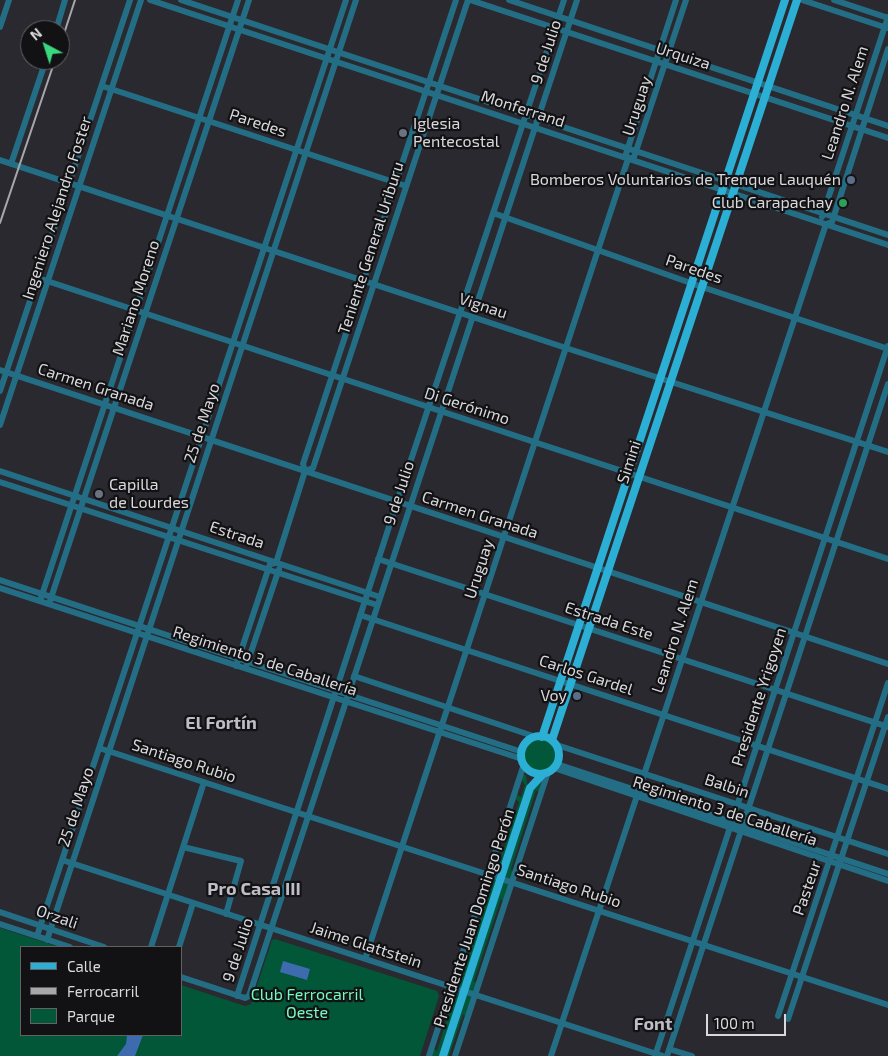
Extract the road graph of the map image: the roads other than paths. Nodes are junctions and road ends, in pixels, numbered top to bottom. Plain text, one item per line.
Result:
1 (9, 0) edge
2 (65, 0) edge
3 (130, 0) edge
4 (141, 0) edge
5 (150, 0) edge
6 (181, 0) edge
7 (238, 0) edge
8 (249, 0) edge
9 (346, 0) edge
10 (356, 0) edge
11 (456, 0) edge
12 (469, 0) edge
13 (509, 0) edge
14 (564, 0) edge
15 (577, 0) edge
16 (676, 0) edge
17 (686, 0) edge
18 (785, 0) edge
19 (797, 0) edge
20 (802, 0) edge
21 (834, 0) edge
22 (558, 16) junction
23 (232, 17) junction
24 (888, 18) edge
25 (59, 20) edge
26 (242, 20) junction
27 (571, 20) junction
28 (229, 26) junction
29 (0, 27) edge
30 (554, 28) junction
31 (886, 28) edge
32 (239, 30) junction
33 (567, 32) junction
34 (888, 49) edge
35 (330, 50) junction
36 (660, 50) junction
37 (339, 52) junction
38 (668, 53) junction
39 (327, 59) junction
40 (336, 62) junction
41 (656, 62) junction
42 (665, 64) junction
43 (43, 70) edge
44 (429, 82) junction
45 (758, 82) junction
46 (102, 86) junction
47 (439, 86) junction
48 (768, 86) junction
49 (111, 89) junction
50 (426, 92) junction
51 (754, 94) junction
52 (436, 95) junction
53 (765, 98) junction
54 (526, 115) junction
55 (856, 115) junction
56 (199, 118) junction
57 (865, 118) junction
58 (538, 119) junction
59 (209, 121) junction
60 (522, 124) junction
61 (852, 126) junction
62 (888, 126) edge
63 (535, 128) junction
64 (862, 130) junction
65 (888, 138) edge
66 (628, 148) junction
67 (297, 150) junction
68 (636, 151) junction
69 (306, 153) junction
70 (628, 159) junction
71 (0, 160) edge
72 (12, 164) junction
73 (725, 181) junction
74 (69, 183) junction
75 (396, 183) junction
76 (736, 184) junction
77 (79, 186) junction
78 (406, 186) junction
79 (722, 190) junction
80 (733, 194) junction
81 (493, 213) junction
82 (824, 214) junction
83 (167, 216) junction
84 (833, 217) junction
85 (505, 218) junction
86 (176, 219) junction
87 (826, 224) junction
88 (888, 235) edge
89 (888, 245) edge
90 (264, 248) junction
91 (598, 250) junction
92 (274, 251) junction
93 (38, 278) junction
94 (48, 281) junction
95 (364, 281) junction
96 (692, 283) junction
97 (373, 284) junction
98 (702, 287) junction
99 (136, 310) junction
100 (145, 313) junction
101 (460, 313) junction
102 (472, 317) junction
103 (795, 318) junction
104 (233, 343) junction
105 (242, 346) junction
106 (566, 348) junction
107 (888, 348) edge
108 (3, 371) edge
109 (16, 375) junction
110 (332, 376) junction
111 (342, 379) junction
112 (660, 379) junction
113 (671, 382) junction
114 (888, 384) edge
115 (0, 391) edge
116 (105, 404) junction
117 (114, 408) junction
118 (428, 408) junction
119 (441, 412) junction
120 (764, 412) junction
121 (0, 425) edge
122 (202, 437) junction
123 (211, 440) junction
124 (857, 442) junction
125 (535, 444) junction
126 (868, 446) junction
127 (888, 452) edge
128 (0, 471) edge
129 (305, 471) junction
130 (629, 474) junction
131 (639, 478) junction
132 (0, 482) edge
133 (75, 496) junction
134 (84, 499) junction
135 (397, 502) junction
136 (72, 505) junction
137 (410, 506) junction
138 (81, 508) junction
139 (732, 508) junction
140 (172, 528) junction
141 (181, 531) junction
142 (169, 536) junction
143 (504, 537) junction
144 (825, 538) junction
145 (178, 540) junction
146 (836, 542) junction
147 (378, 559) junction
148 (888, 559) edge
149 (276, 563) junction
150 (391, 563) junction
151 (598, 568) junction
152 (268, 569) junction
153 (608, 571) junction
154 (278, 572) junction
155 (0, 580) edge
156 (0, 588) edge
157 (368, 593) junction
158 (485, 595) junction
159 (380, 597) junction
160 (41, 598) junction
161 (50, 601) junction
162 (365, 601) junction
163 (701, 602) junction
164 (377, 605) junction
165 (360, 615) junction
166 (373, 619) junction
167 (579, 626) junction
168 (589, 629) junction
169 (138, 630) junction
170 (148, 633) junction
171 (794, 633) junction
172 (805, 637) junction
173 (467, 650) junction
174 (682, 659) junction
175 (237, 662) junction
176 (888, 664) edge
177 (247, 666) junction
178 (354, 676) junction
179 (561, 681) junction
180 (888, 683) edge
181 (570, 684) junction
182 (775, 690) junction
183 (334, 694) junction
184 (786, 694) junction
185 (347, 698) junction
186 (448, 708) junction
187 (663, 715) junction
188 (888, 717) edge
189 (875, 723) junction
190 (886, 727) edge
191 (441, 729) junction
192 (539, 737) junction
193 (554, 743) junction
194 (757, 746) junction
195 (99, 748) junction
196 (768, 750) junction
197 (109, 751) junction
198 (523, 760) junction
199 (551, 770) junction
200 (644, 774) junction
201 (857, 779) junction
202 (204, 782) junction
203 (867, 782) junction
204 (530, 788) junction
205 (888, 790) edge
206 (637, 793) junction
207 (738, 805) junction
208 (748, 808) junction
209 (297, 812) junction
210 (308, 815) junction
211 (731, 825) junction
212 (742, 828) junction
213 (838, 838) junction
214 (848, 841) junction
215 (402, 846) junction
216 (183, 847) junction
217 (888, 854) edge
218 (831, 858) junction
219 (62, 860) junction
220 (842, 861) junction
221 (72, 863) junction
222 (488, 874) junction
223 (888, 874) edge
224 (501, 878) junction
225 (888, 881) edge
226 (512, 882) junction
227 (168, 895) junction
228 (193, 903) junction
229 (599, 910) junction
230 (0, 912) edge
231 (226, 914) junction
232 (0, 924) edge
233 (260, 925) junction
234 (40, 926) junction
235 (51, 929) junction
236 (271, 929) junction
237 (37, 936) junction
238 (48, 940) junction
239 (693, 941) junction
240 (704, 944) junction
241 (67, 946) edge
242 (101, 946) edge
243 (151, 946) edge
244 (179, 946) edge
245 (365, 959) junction
246 (792, 973) junction
247 (802, 976) junction
248 (182, 977) edge
249 (451, 988) junction
250 (464, 992) junction
251 (237, 996) junction
252 (475, 996) junction
253 (888, 1005) edge
254 (778, 1016) dead end
255 (788, 1019) dead end
256 (562, 1024) junction
257 (669, 1049) junction
258 (429, 1056) edge
259 (443, 1056) edge
260 (455, 1056) edge
261 (551, 1056) edge
262 (658, 1056) edge
263 (667, 1056) edge
264 (692, 1056) edge

1 - 29 street
2 - 25 street
3 - 46 street, Ingeniero Alejandro Foster
4 - 49 street, Ingeniero Alejandro Foster
5 - 28 street, Monferrand
6 - 23 street, Monferrand
7 - 23 street, Mariano Moreno
8 - 26 street, Mariano Moreno
9 - 35 street, 25 de Mayo
10 - 37 street, 25 de Mayo
11 - 44 street, Teniente General Uriburu
12 - 30 street, Urquiza
12 - 47 street, Teniente General Uriburu
13 - 22 street, Urquiza
14 - 22 street, 9 de Julio
15 - 27 street, 9 de Julio
16 - 36 street, Uruguay
17 - 38 street, Uruguay
18 - 45 main road, Simini
19 - 48 main road, Simini
20 - 31 street
21 - 24 street
22 - 27 street, Urquiza
22 - 30 street, 9 de Julio
23 - 26 street, Monferrand
23 - 28 street, Mariano Moreno
24 - 31 street, Leandro N. Alem
26 - 32 street, Mariano Moreno
26 - 35 street, Monferrand
27 - 33 street, 9 de Julio
27 - 36 street, Urquiza
28 - 32 street, Monferrand
28 - 56 street, Mariano Moreno
30 - 33 street, Urquiza
30 - 54 street, 9 de Julio
31 - 55 street, Leandro N. Alem
32 - 39 street, Monferrand
32 - 59 street, Mariano Moreno
33 - 41 street, Urquiza
33 - 58 street, 9 de Julio
34 - 57 street, Leandro N. Alem
35 - 37 street, Monferrand
35 - 39 street, 25 de Mayo
36 - 38 street, Urquiza
36 - 41 street, Uruguay
37 - 40 street, 25 de Mayo
37 - 44 street, Monferrand
38 - 42 street, Uruguay
38 - 45 street, Urquiza
39 - 40 street, Monferrand
39 - 67 street, 25 de Mayo
40 - 50 street, Monferrand
40 - 69 street, 25 de Mayo
41 - 42 street, Urquiza
41 - 66 street, Uruguay
42 - 51 street, Urquiza
42 - 68 street, Uruguay
43 - 72 street
44 - 47 street, Monferrand
44 - 50 street, Teniente General Uriburu
45 - 48 street, Urquiza
45 - 51 main road, Simini
46 - 49 street, Paredes
46 - 74 street, Ingeniero Alejandro Foster
47 - 52 street, Teniente General Uriburu
47 - 54 street, Monferrand
48 - 53 main road, Simini
48 - 55 street, Urquiza
49 - 56 street, Paredes
49 - 77 street, Ingeniero Alejandro Foster
50 - 52 street, Monferrand
50 - 75 street, Teniente General Uriburu
51 - 53 street, Urquiza
51 - 73 main road, Simini
52 - 60 street, Monferrand
52 - 78 street, Teniente General Uriburu
53 - 61 street, Urquiza
53 - 76 main road, Simini
54 - 58 street, Monferrand
54 - 60 street, 9 de Julio
55 - 57 street, Urquiza
55 - 61 street, Leandro N. Alem
56 - 59 street, Paredes
56 - 83 street, Mariano Moreno
57 - 62 street, Urquiza
57 - 64 street, Leandro N. Alem
58 - 63 street, 9 de Julio
58 - 66 street, Monferrand
59 - 67 street, Paredes
59 - 86 street, Mariano Moreno
60 - 63 street, Monferrand
60 - 81 street, 9 de Julio
61 - 64 street, Urquiza
61 - 82 street, Leandro N. Alem
63 - 70 street, Monferrand
63 - 85 street, 9 de Julio
64 - 65 street, Urquiza
64 - 84 street, Leandro N. Alem
66 - 68 street, Monferrand
66 - 70 street, Uruguay
67 - 69 street, Paredes
67 - 90 street, 25 de Mayo
68 - 70 street, Uruguay
68 - 73 street, Monferrand
69 - 75 street, Paredes
69 - 92 street, 25 de Mayo
70 - 79 street, Monferrand
70 - 91 street, Uruguay
71 - 72 street, Vignau
72 - 74 street, Vignau
73 - 76 street, Monferrand
73 - 79 main road, Simini
74 - 77 street, Vignau
74 - 93 street, Ingeniero Alejandro Foster
75 - 78 street, Paredes
75 - 95 street, Teniente General Uriburu
76 - 80 main road, Simini
76 - 82 street, Monferrand
77 - 83 street, Vignau
77 - 94 street, Ingeniero Alejandro Foster
78 - 97 street, Teniente General Uriburu
79 - 80 street, Monferrand
79 - 96 main road, Simini
80 - 87 street, Monferrand
80 - 98 main road, Simini
81 - 85 street, Paredes
81 - 101 street, 9 de Julio
82 - 84 street, Monferrand
82 - 87 street, Leandro N. Alem
83 - 86 street, Vignau
83 - 99 street, Mariano Moreno
84 - 87 street, Leandro N. Alem
84 - 88 street, Monferrand
85 - 91 street, Paredes
85 - 102 street, 9 de Julio
86 - 90 street, Vignau
86 - 100 street, Mariano Moreno
87 - 89 street, Monferrand
87 - 103 street, Leandro N. Alem
90 - 92 street, Vignau
90 - 104 street, 25 de Mayo
91 - 96 street, Paredes
91 - 106 street, Uruguay
92 - 95 street, Vignau
92 - 105 street, 25 de Mayo
93 - 94 street, Di Gerónimo
93 - 108 street, Ingeniero Alejandro Foster
94 - 99 street, Di Gerónimo
94 - 109 street, Ingeniero Alejandro Foster
95 - 97 street, Vignau
95 - 110 street, Teniente General Uriburu
96 - 98 street, Paredes
96 - 112 main road, Simini
97 - 101 street, Vignau
97 - 111 street, Teniente General Uriburu
98 - 103 street, Paredes
98 - 113 main road, Simini
99 - 100 street, Di Gerónimo
99 - 116 street, Mariano Moreno
100 - 104 street, Di Gerónimo
100 - 117 street, Mariano Moreno
101 - 102 street, Vignau
101 - 118 street, 9 de Julio
102 - 106 street, Vignau
102 - 119 street, 9 de Julio
103 - 107 street, Paredes
103 - 120 street, Leandro N. Alem
104 - 105 street, Di Gerónimo
104 - 122 street, 25 de Mayo
105 - 110 street, Di Gerónimo
105 - 123 street, 25 de Mayo
106 - 112 street, Vignau
106 - 125 street, Uruguay
107 - 124 street, Presidente Yrigoyen
108 - 109 street, Carmen Granada
108 - 115 street, Ingeniero Alejandro Foster
109 - 116 street, Carmen Granada
109 - 121 street, Ingeniero Alejandro Foster
110 - 111 street, Di Gerónimo
110 - 129 street, Teniente General Uriburu
111 - 118 street, Di Gerónimo
111 - 129 street, Teniente General Uriburu
112 - 113 street, Vignau
112 - 130 main road, Simini
113 - 120 street, Vignau
113 - 131 main road, Simini
114 - 126 street, Presidente Yrigoyen
116 - 117 street, Carmen Granada
116 - 133 street, Mariano Moreno
117 - 122 street, Carmen Granada
117 - 134 street, Mariano Moreno
118 - 119 street, Di Gerónimo
118 - 135 street, 9 de Julio
119 - 125 street, Di Gerónimo
119 - 137 street, 9 de Julio
120 - 124 street, Vignau
120 - 139 street, Leandro N. Alem
122 - 123 street, Carmen Granada
122 - 140 street, 25 de Mayo
123 - 129 street, Carmen Granada
123 - 141 street, 25 de Mayo
124 - 126 street, Vignau
124 - 144 street, Presidente Yrigoyen
125 - 130 street, Di Gerónimo
125 - 143 street, Uruguay
126 - 127 street, Vignau
126 - 146 street, Presidente Yrigoyen
128 - 133 street, Estrada
129 - 135 street, Carmen Granada
129 - 149 street, Teniente General Uriburu
130 - 131 street, Di Gerónimo
130 - 151 main road, Simini
131 - 139 street, Di Gerónimo
131 - 153 main road, Simini
132 - 136 street, Estrada
133 - 134 street, Estrada
133 - 136 street, Mariano Moreno
134 - 138 street, Mariano Moreno
134 - 140 street, Estrada
135 - 137 street, Carmen Granada
135 - 147 street, 9 de Julio
136 - 138 street, Estrada
136 - 160 street, Mariano Moreno
137 - 143 street, Carmen Granada
137 - 150 street, 9 de Julio
138 - 142 street, Estrada
138 - 161 street, Mariano Moreno
139 - 144 street, Di Gerónimo
139 - 163 street, Leandro N. Alem
140 - 141 street, Estrada
140 - 142 street, 25 de Mayo
141 - 145 street, 25 de Mayo
141 - 149 street, Estrada
142 - 145 street, Estrada
142 - 169 street, 25 de Mayo
143 - 151 street, Carmen Granada
143 - 158 street, Uruguay
144 - 146 street, Di Gerónimo
144 - 171 street, Presidente Yrigoyen
145 - 152 street, Estrada
145 - 170 street, 25 de Mayo
146 - 148 street, Di Gerónimo
146 - 172 street, Presidente Yrigoyen
147 - 150 street, Estrada Este
147 - 157 street, 9 de Julio
149 - 152 street
149 - 154 street
149 - 157 street, Estrada
150 - 158 street, Estrada Este
150 - 159 street, 9 de Julio
151 - 153 street, Carmen Granada
151 - 167 main road, Simini
152 - 154 street, Estrada
152 - 175 street
153 - 163 street, Carmen Granada
153 - 168 main road, Simini
154 - 162 street, Estrada
154 - 177 street
155 - 160 street, Regimiento 3 de Caballería
156 - 160 street, Regimiento 3 de Caballería
157 - 159 street, Estrada
157 - 162 street, 9 de Julio
158 - 167 street, Estrada Este
158 - 173 street, Uruguay
159 - 164 street, 9 de Julio
160 - 161 street, Regimiento 3 de Caballería
161 - 169 street, Regimiento 3 de Caballería
162 - 164 street, Estrada
162 - 165 street, 9 de Julio
163 - 171 street, Carmen Granada
163 - 174 street, Leandro N. Alem
164 - 166 street, 9 de Julio
165 - 166 street, Carlos Gardel
165 - 183 street, 9 de Julio
166 - 173 street, Carlos Gardel
166 - 178 street, 9 de Julio
167 - 168 street, Estrada Este
167 - 179 main road, Simini
168 - 174 street, Estrada Este
168 - 181 main road, Simini
169 - 170 street, Regimiento 3 de Caballería
169 - 195 street, 25 de Mayo
170 - 175 street, Regimiento 3 de Caballería
170 - 197 street, 25 de Mayo
171 - 172 street, Carmen Granada
171 - 182 street, Presidente Yrigoyen
172 - 176 street, Carmen Granada
172 - 184 street, Presidente Yrigoyen
173 - 179 street, Carlos Gardel
173 - 186 street, Uruguay
174 - 182 street, Estrada Este
174 - 187 street, Leandro N. Alem
175 - 177 street, Regimiento 3 de Caballería
177 - 183 street, Regimiento 3 de Caballería
178 - 185 street, 9 de Julio
178 - 186 street
179 - 181 street, Carlos Gardel
179 - 192 main road, Simini
180 - 189 street, Pasteur
181 - 187 street, Carlos Gardel
181 - 193 main road, Simini
182 - 184 street, Estrada Este
182 - 194 street, Presidente Yrigoyen
183 - 185 street, Regimiento 3 de Caballería
183 - 209 street, 9 de Julio
184 - 189 street, Estrada Este
184 - 196 street, Presidente Yrigoyen
185 - 191 street, Regimiento 3 de Caballería
185 - 210 street, 9 de Julio
186 - 191 street, Uruguay
186 - 192 street
187 - 194 street, Carlos Gardel
187 - 200 street, Leandro N. Alem
188 - 190 street, Pasteur
189 - 190 street, Estrada Este
189 - 201 street, Pasteur
190 - 203 street, Pasteur
191 - 198 street, Regimiento 3 de Caballería
191 - 215 street, Uruguay
192 - 193 main road
192 - 198 main road
193 - 199 main road
193 - 200 street, Balbin
194 - 196 street, Carlos Gardel
194 - 207 street, Presidente Yrigoyen
195 - 197 street, Santiago Rubio
195 - 219 street, 25 de Mayo
196 - 201 street, Carlos Gardel
196 - 208 street, Presidente Yrigoyen
197 - 202 street, Santiago Rubio
197 - 221 street, 25 de Mayo
198 - 199 main road
198 - 204 main road
198 - 222 street
199 - 204 main road, Presidente Juan Domingo Perón
199 - 206 street, Regimiento 3 de Caballería
199 - 226 street
200 - 206 street, Leandro N. Alem
200 - 207 street, Balbin
201 - 203 street, Carlos Gardel
201 - 213 street, Pasteur
202 - 209 street, Santiago Rubio
202 - 216 street
203 - 205 street, Carlos Gardel
203 - 214 street, Pasteur
204 - 224 main road, Presidente Juan Domingo Perón
206 - 211 street, Regimiento 3 de Caballería
206 - 229 street, Leandro N. Alem
207 - 208 street, Balbin
207 - 211 street, Presidente Yrigoyen
208 - 212 street, Presidente Yrigoyen
208 - 213 street, Balbin
209 - 210 street, Santiago Rubio
209 - 233 street, 9 de Julio
210 - 215 street, Santiago Rubio
210 - 236 street, 9 de Julio
211 - 212 street, Regimiento 3 de Caballería
211 - 239 street, Presidente Yrigoyen
212 - 218 street, Regimiento 3 de Caballería
212 - 240 street, Presidente Yrigoyen
213 - 214 street, Balbin
213 - 218 street, Pasteur
214 - 217 street, Balbin
214 - 220 street, Pasteur
215 - 222 street, Santiago Rubio
215 - 245 street, Uruguay
216 - 227 street
216 - 231 street
218 - 220 street, Regimiento 3 de Caballería
218 - 246 street, Pasteur
219 - 221 street, Jaime Glattstein
219 - 234 street, 25 de Mayo
220 - 223 street, Regimiento 3 de Caballería
220 - 225 street, Regimiento 3 de Caballería
220 - 247 street, Pasteur
221 - 227 street, Jaime Glattstein
221 - 235 street, 25 de Mayo
222 - 224 street, Santiago Rubio
222 - 249 street
224 - 226 street, Santiago Rubio
224 - 250 main road, Presidente Juan Domingo Perón
226 - 229 street, Santiago Rubio
226 - 252 street
227 - 228 street, Jaime Glattstein
227 - 243 street
228 - 231 street, Jaime Glattstein
228 - 244 street
229 - 239 street, Santiago Rubio
229 - 256 street, Leandro N. Alem
230 - 234 street, Orzali
231 - 233 street, Jaime Glattstein
232 - 237 street, Orzali
233 - 236 street, Jaime Glattstein
233 - 251 street, 9 de Julio
234 - 235 street, Orzali
234 - 237 street, 25 de Mayo
235 - 238 street, 25 de Mayo
235 - 242 street, Orzali
236 - 245 street, Jaime Glattstein
236 - 251 street, 9 de Julio
237 - 238 street, Orzali
238 - 241 street, Orzali
239 - 240 street, Santiago Rubio
239 - 262 street, Presidente Yrigoyen
240 - 246 street, Santiago Rubio
240 - 257 street, Presidente Yrigoyen
245 - 249 street, Jaime Glattstein
246 - 247 street, Santiago Rubio
246 - 254 street, Pasteur
247 - 253 street, Santiago Rubio
247 - 255 street, Pasteur
248 - 251 street
249 - 250 street, Jaime Glattstein
249 - 258 street
250 - 252 street, Jaime Glattstein
250 - 259 main road, Presidente Juan Domingo Perón
252 - 256 street, Jaime Glattstein
252 - 260 street
256 - 261 street, Leandro N. Alem
256 - 262 street, Jaime Glattstein
257 - 263 street, Presidente Yrigoyen
257 - 264 street

